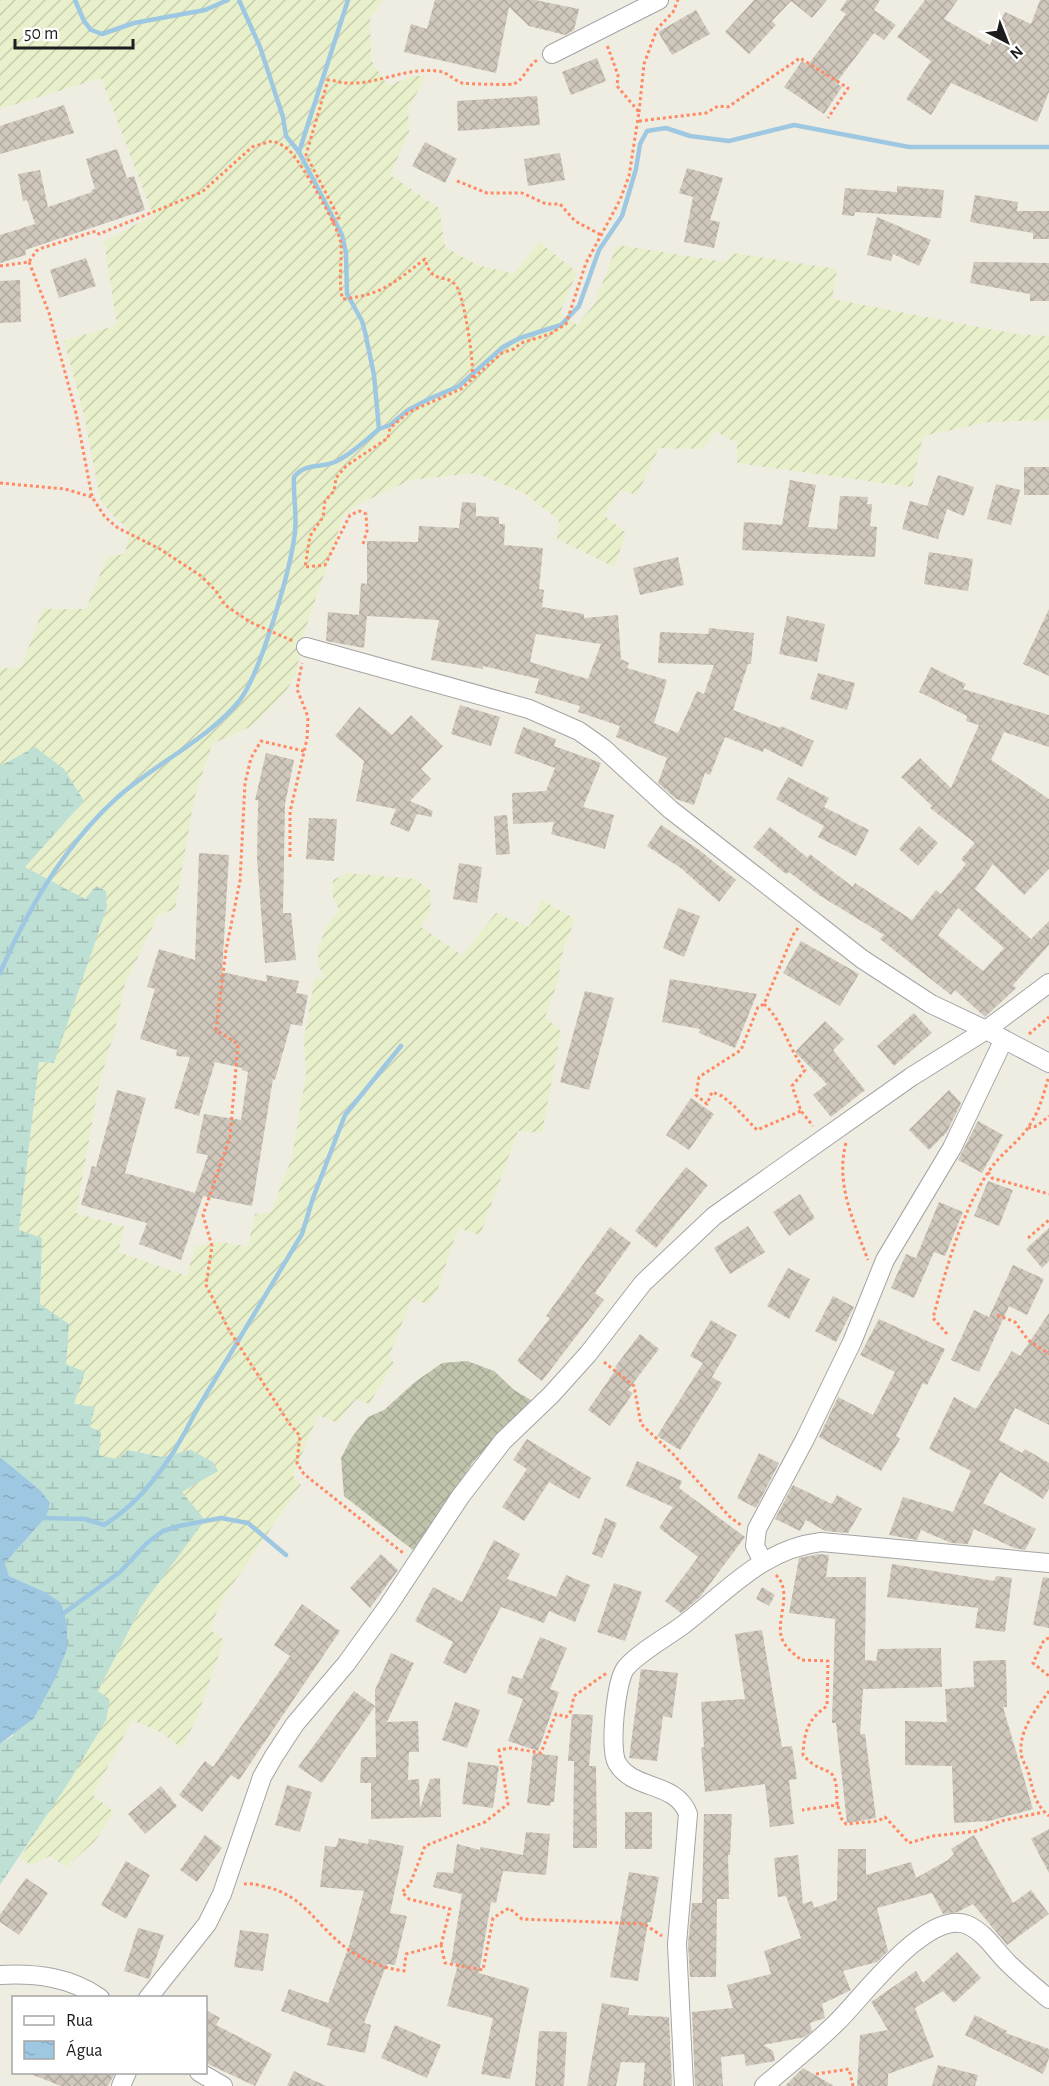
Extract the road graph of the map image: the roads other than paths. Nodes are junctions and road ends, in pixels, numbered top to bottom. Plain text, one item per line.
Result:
1 (659, 0) edge
2 (552, 54) road end
3 (306, 647) road end
4 (1049, 983) edge
5 (986, 1030) junction
6 (1010, 1042) junction
7 (1048, 1063) edge
8 (763, 1562) junction
9 (1049, 1563) edge
10 (0, 1976) edge
11 (97, 1996) edge
12 (150, 1996) edge
13 (1049, 1999) edge
14 (201, 2074) edge
15 (223, 2086) edge
16 (684, 2086) edge
17 (765, 2086) edge

1 - 2 street
3 - 5 street
4 - 5 street
5 - 6 street
5 - 12 street
6 - 7 street
6 - 8 street
8 - 9 street
8 - 16 street
10 - 11 street
13 - 17 street
14 - 15 street

